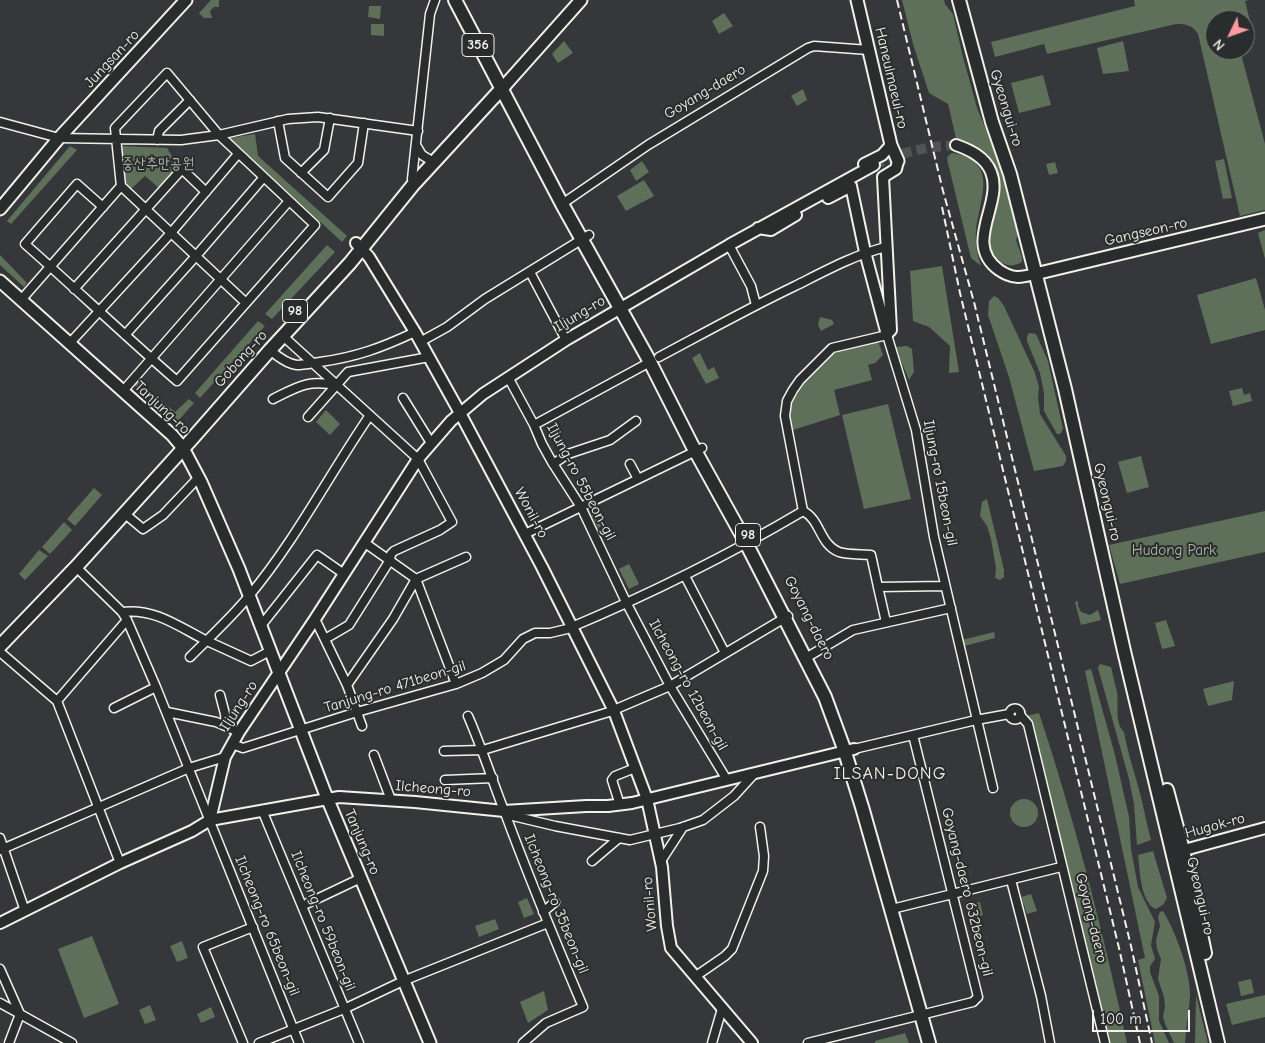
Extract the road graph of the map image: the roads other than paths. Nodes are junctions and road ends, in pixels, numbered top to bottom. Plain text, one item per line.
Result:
1 (186, 0) edge
2 (435, 0) edge
3 (455, 0) edge
4 (462, 0) edge
5 (575, 0) edge
6 (581, 0) edge
7 (857, 0) edge
8 (960, 0) edge
9 (967, 0) edge
10 (869, 50) junction
11 (502, 84) junction
12 (190, 100) junction
13 (330, 118) junction
14 (278, 121) junction
15 (0, 122) edge
16 (364, 123) junction
17 (418, 131) junction
18 (219, 135) junction
19 (60, 138) junction
20 (115, 139) junction
21 (157, 140) junction
22 (416, 145) junction
23 (891, 145) junction
24 (956, 145) tunnel mouth
25 (238, 154) junction
26 (430, 160) junction
27 (898, 161) joint
28 (874, 165) tunnel mouth
29 (301, 173) junction
30 (264, 177) junction
31 (412, 179) junction
32 (121, 186) junction
33 (851, 186) joint
34 (206, 192) junction
35 (290, 201) junction
36 (565, 202) junction
37 (102, 207) junction
38 (0, 209) edge
39 (145, 209) junction
40 (1265, 219) edge
41 (758, 228) junction
42 (170, 232) junction
43 (585, 238) junction
44 (729, 244) junction
45 (359, 246) junction
46 (886, 247) junction
47 (865, 252) junction
48 (196, 256) junction
49 (51, 267) junction
50 (530, 272) junction
51 (1038, 272) junction
52 (221, 280) junction
53 (0, 281) edge
54 (74, 288) junction
55 (21, 300) junction
56 (246, 303) junction
57 (756, 305) junction
58 (623, 306) junction
59 (99, 312) junction
60 (126, 335) junction
61 (887, 335) junction
62 (283, 336) junction
63 (417, 337) junction
64 (566, 340) junction
65 (69, 344) junction
66 (270, 350) junction
67 (429, 357) junction
68 (151, 358) junction
69 (349, 358) junction
70 (655, 360) junction
71 (312, 363) junction
72 (348, 372) junction
73 (508, 377) junction
74 (337, 385) junction
75 (122, 391) junction
76 (403, 398) dead end
77 (273, 399) dead end
78 (460, 413) junction
79 (370, 415) junction
80 (308, 417) dead end
81 (636, 421) dead end
82 (534, 425) junction
83 (430, 443) junction
84 (181, 445) junction
85 (699, 450) junction
86 (418, 459) junction
87 (553, 464) junction
88 (630, 464) dead end
89 (199, 477) junction
90 (638, 480) junction
91 (581, 508) junction
92 (803, 511) junction
93 (124, 513) junction
94 (525, 534) junction
95 (751, 542) junction
96 (365, 543) junction
97 (466, 557) dead end
98 (390, 560) junction
99 (76, 567) junction
100 (344, 574) junction
101 (685, 576) junction
102 (416, 579) junction
103 (878, 586) junction
104 (945, 586) junction
105 (249, 596) junction
106 (626, 602) junction
107 (951, 608) junction
108 (122, 612) junction
109 (787, 617) junction
110 (315, 619) junction
111 (127, 620) junction
112 (886, 622) junction
113 (572, 626) junction
114 (260, 627) junction
115 (0, 638) edge
116 (325, 639) junction
117 (206, 641) junction
118 (0, 646) edge
119 (270, 651) junction
120 (0, 652) edge
121 (725, 653) junction
122 (190, 656) dead end
123 (807, 657) junction
124 (279, 672) junction
125 (347, 684) junction
126 (456, 684) junction
127 (156, 686) junction
128 (670, 686) junction
129 (220, 695) dead end
130 (57, 701) junction
131 (114, 708) dead end
132 (614, 710) junction
133 (167, 712) junction
134 (357, 712) junction
135 (468, 716) dead end
136 (976, 720) junction
137 (226, 726) junction
138 (362, 726) dead end
139 (300, 730) junction
140 (239, 732) junction
141 (913, 735) junction
142 (232, 744) junction
143 (483, 750) junction
144 (850, 750) junction
145 (444, 751) dead end
146 (374, 755) dead end
147 (226, 757) junction
148 (189, 768) junction
149 (635, 768) junction
150 (754, 774) junction
151 (493, 778) junction
152 (445, 780) dead end
153 (727, 780) junction
154 (993, 788) dead end
155 (328, 799) junction
156 (647, 799) junction
157 (391, 800) junction
158 (620, 805) junction
159 (98, 806) junction
160 (262, 810) junction
161 (504, 811) junction
162 (210, 820) junction
163 (683, 826) junction
164 (760, 827) dead end
165 (1265, 828) edge
166 (655, 834) junction
167 (0, 838) edge
168 (619, 838) junction
169 (2, 849) edge
170 (1178, 851) junction
171 (592, 861) dead end
172 (661, 861) junction
173 (120, 863) junction
174 (1062, 867) junction
175 (361, 878) junction
176 (1011, 880) junction
177 (952, 894) junction
178 (555, 902) dead end
179 (302, 906) junction
180 (896, 908) junction
181 (25, 911) junction
182 (543, 912) junction
183 (0, 923) edge
184 (548, 923) junction
185 (253, 927) junction
186 (0, 969) edge
187 (696, 976) junction
188 (403, 981) junction
189 (0, 1003) edge
190 (344, 1009) junction
191 (723, 1009) junction
192 (20, 1014) junction
193 (924, 1014) junction
194 (294, 1029) junction
195 (10, 1043) edge
196 (72, 1043) edge
197 (243, 1043) edge
198 (259, 1043) edge
199 (299, 1043) edge
200 (359, 1043) edge
201 (430, 1043) edge
202 (523, 1043) edge
203 (712, 1043) edge
204 (752, 1043) edge
205 (808, 1043) edge
206 (929, 1043) edge
207 (933, 1043) edge
208 (1050, 1043) edge
209 (1105, 1043) edge
210 (1218, 1043) edge
211 (1225, 1043) edge

1 - 19 main road, Jungsan-ro
2 - 17 street
3 - 11 main road, Goyang-daero / 356
4 - 11 main road, Goyang-daero / 98
5 - 11 main road, Gobong-ro
6 - 11 main road, Gobong-ro
7 - 10 main road, Haneulmaeul-ro
8 - 51 main road, Gyeongui-ro
9 - 51 main road, Gyeongui-ro
10 - 23 main road, Haneulmaeul-ro
10 - 36 street, Goyang-daero
11 - 26 main road, Gobong-ro / 98
11 - 36 main road, Goyang-daero / 98
11 - 45 main road, Gobong-ro / 98
12 - 18 street
12 - 20 street
12 - 21 street
13 - 14 street
13 - 16 street
13 - 29 street
14 - 18 street
14 - 29 street
15 - 19 street
16 - 17 street
16 - 29 street
17 - 22 street
18 - 21 street
18 - 25 street
19 - 20 street
19 - 38 main road, Jungsan-ro
20 - 21 street
20 - 32 street
22 - 26 street
22 - 31 street
23 - 27 main road, Haneulmaeul-ro
23 - 41 street, Iljung-ro
24 - 51 street
25 - 30 street
25 - 34 street
26 - 31 main road, Gobong-ro / 98
27 - 46 street
28 - 41 street, Iljung-ro
30 - 35 street
30 - 48 street
31 - 45 main road, Gobong-ro / 98
32 - 37 street
32 - 39 street
33 - 41 street, Iljung-ro
33 - 47 street, Iljung-ro 15beon-gil
34 - 39 street
34 - 42 street
35 - 52 street
35 - 56 street
36 - 43 main road, Goyang-daero / 98
37 - 49 street
37 - 49 street
39 - 42 street
39 - 54 street
40 - 51 main road, Gangseon-ro
41 - 44 street, Iljung-ro
42 - 48 street
42 - 59 street
43 - 50 street
43 - 58 main road, Goyang-daero / 98
44 - 57 street
44 - 58 street, Iljung-ro
45 - 62 main road, Gobong-ro / 98
45 - 63 street, Wonil-ro
45 - 84 main road, Gobong-ro / 98
46 - 47 street
46 - 61 street
47 - 57 street
47 - 61 street, Iljung-ro 15beon-gil
48 - 52 street
48 - 60 street
49 - 54 street
49 - 55 street
50 - 63 street
50 - 64 street
51 - 170 main road, Gyeongui-ro
52 - 56 street
52 - 68 street
53 - 55 main road, Tanjung-ro
54 - 59 street
55 - 65 main road, Tanjung-ro
56 - 68 street
57 - 70 street
58 - 64 street, Iljung-ro
58 - 70 main road, Goyang-daero / 98
58 - 85 main road, Goyang-daero / 98
59 - 60 street
59 - 65 street
60 - 68 street
61 - 92 street
61 - 104 street, Iljung-ro 15beon-gil
62 - 66 main road, Gobong-ro / 98
62 - 71 street
63 - 67 street, Wonil-ro
63 - 69 street
64 - 73 street, Iljung-ro
65 - 75 main road, Tanjung-ro
66 - 71 street
66 - 84 main road, Gobong-ro / 98
67 - 72 street
67 - 78 street, Wonil-ro
68 - 75 street
69 - 71 street
69 - 72 street
70 - 82 street
70 - 85 main road, Goyang-daero / 98
71 - 74 street
72 - 74 street
73 - 78 street, Iljung-ro
73 - 82 street, Iljung-ro 55beon-gil
74 - 77 street
74 - 79 street
74 - 80 street
75 - 84 main road, Tanjung-ro
76 - 83 street
78 - 83 street, Iljung-ro
78 - 94 street, Wonil-ro
79 - 86 street
79 - 105 street
81 - 87 street
82 - 87 street, Iljung-ro 55beon-gil
83 - 86 street, Iljung-ro
84 - 89 main road, Tanjung-ro
84 - 93 main road, Gobong-ro / 98
84 - 115 main road, Gobong-ro / 98
85 - 90 street
85 - 95 main road, Goyang-daero / 98
86 - 96 street, Iljung-ro
86 - 98 street
87 - 91 street, Iljung-ro 55beon-gil
88 - 90 street
89 - 93 street
89 - 105 main road, Tanjung-ro
90 - 91 street
91 - 94 street
91 - 106 street, Iljung-ro 55beon-gil
92 - 95 street
92 - 103 street
93 - 99 main road, Gobong-ro / 98
94 - 113 street, Wonil-ro
95 - 101 street, Tanjung-ro 471beon-gil
95 - 109 main road, Goyang-daero / 98
96 - 98 street
96 - 100 street, Iljung-ro
97 - 102 street
98 - 102 street
98 - 116 street
99 - 108 street, Ilcheong-ro 65beon-gil
99 - 118 main road, Gobong-ro / 98
100 - 110 street, Iljung-ro
100 - 114 street
101 - 106 street, Tanjung-ro 471beon-gil
101 - 121 street
102 - 125 street
102 - 126 street
103 - 104 street
103 - 112 street
104 - 107 street, Iljung-ro 15beon-gil
105 - 114 main road, Tanjung-ro
105 - 117 street
106 - 113 street, Tanjung-ro 471beon-gil
106 - 128 street, Ilcheong-ro 12beon-gil
107 - 112 street
107 - 136 street, Iljung-ro 15beon-gil
108 - 111 street, Ilcheong-ro 65beon-gil
108 - 117 street
109 - 121 street
109 - 123 main road, Goyang-daero / 98
110 - 116 street
110 - 124 street, Iljung-ro
111 - 127 street, Ilcheong-ro 65beon-gil
111 - 130 street
112 - 123 street
113 - 126 street, Tanjung-ro 471beon-gil
113 - 132 street, Wonil-ro
114 - 119 main road, Tanjung-ro
116 - 125 street
117 - 119 street
117 - 122 street
119 - 124 main road, Tanjung-ro
120 - 130 street
121 - 128 street
123 - 144 main road, Goyang-daero / 98
124 - 139 main road, Tanjung-ro
124 - 140 street, Iljung-ro
125 - 134 street
126 - 134 street, Tanjung-ro 471beon-gil
127 - 131 street
127 - 133 street, Ilcheong-ro 65beon-gil
128 - 132 street
128 - 153 street, Ilcheong-ro 12beon-gil
129 - 137 street, Iljung-ro
130 - 159 street
132 - 143 street
132 - 149 street, Wonil-ro
133 - 137 street
133 - 148 street, Ilcheong-ro 65beon-gil
134 - 138 street
134 - 139 street, Tanjung-ro 471beon-gil
135 - 143 street, Ilcheong-ro 35beon-gil
136 - 141 street
136 - 154 street, Iljung-ro 15beon-gil
136 - 174 street, Goyang-daero
137 - 140 street
139 - 142 street, Tanjung-ro 471beon-gil
139 - 155 main road, Tanjung-ro
140 - 142 street, Iljung-ro
141 - 144 street
141 - 177 street, Goyang-daero 632beon-gil
142 - 147 street, Iljung-ro
143 - 145 street
143 - 151 street, Ilcheong-ro 35beon-gil
144 - 150 street, Ilcheong-ro
144 - 180 main road, Goyang-daero / 98
144 - 193 main road, Goyang-daero / 98
146 - 157 street
147 - 148 street
147 - 162 street, Iljung-ro
148 - 159 street
148 - 162 street, Ilcheong-ro 65beon-gil
149 - 156 street, Wonil-ro
149 - 158 street
150 - 153 street, Ilcheong-ro
150 - 163 street
151 - 152 street
151 - 161 street, Ilcheong-ro 35beon-gil
153 - 156 street, Ilcheong-ro
155 - 157 street, Ilcheong-ro
155 - 160 street, Ilcheong-ro
155 - 175 main road, Tanjung-ro
156 - 158 street, Ilcheong-ro
156 - 166 street, Wonil-ro
157 - 161 street, Ilcheong-ro
158 - 161 street, Ilcheong-ro
159 - 169 street
159 - 173 street
160 - 162 street, Ilcheong-ro
160 - 179 street, Ilcheong-ro 59beon-gil
161 - 168 street
161 - 182 street, Ilcheong-ro 35beon-gil
162 - 173 street, Ilcheong-ro
162 - 185 street, Ilcheong-ro 65beon-gil
163 - 166 street
163 - 172 street
164 - 187 street
165 - 170 street, Hugok-ro
166 - 168 street
166 - 172 street, Wonil-ro
167 - 169 street
168 - 171 street
169 - 181 street
170 - 210 main road, Gyeongui-ro
170 - 211 main road, Gyeongui-ro
172 - 187 street, Wonil-ro
173 - 181 street, Ilcheong-ro
174 - 176 street
174 - 209 street, Goyang-daero
175 - 179 street
175 - 188 main road, Tanjung-ro
176 - 177 street
176 - 208 street
177 - 180 street
177 - 193 street, Goyang-daero 632beon-gil
178 - 182 street
179 - 190 street, Ilcheong-ro 59beon-gil
180 - 193 main road, Goyang-daero / 98
181 - 183 street, Ilcheong-ro
182 - 184 street, Ilcheong-ro 35beon-gil
184 - 188 street
184 - 202 street, Ilcheong-ro 35beon-gil
185 - 194 street, Ilcheong-ro 65beon-gil
185 - 197 street
186 - 192 street
187 - 191 street, Wonil-ro
188 - 190 street
188 - 201 main road, Tanjung-ro
189 - 192 street
190 - 194 street
190 - 200 street, Ilcheong-ro 59beon-gil
191 - 203 street
191 - 204 street, Wonil-ro
192 - 195 street
192 - 196 street
193 - 205 street
193 - 206 main road, Goyang-daero / 98
193 - 207 main road, Goyang-daero / 98
194 - 198 street
194 - 199 street, Ilcheong-ro 65beon-gil

